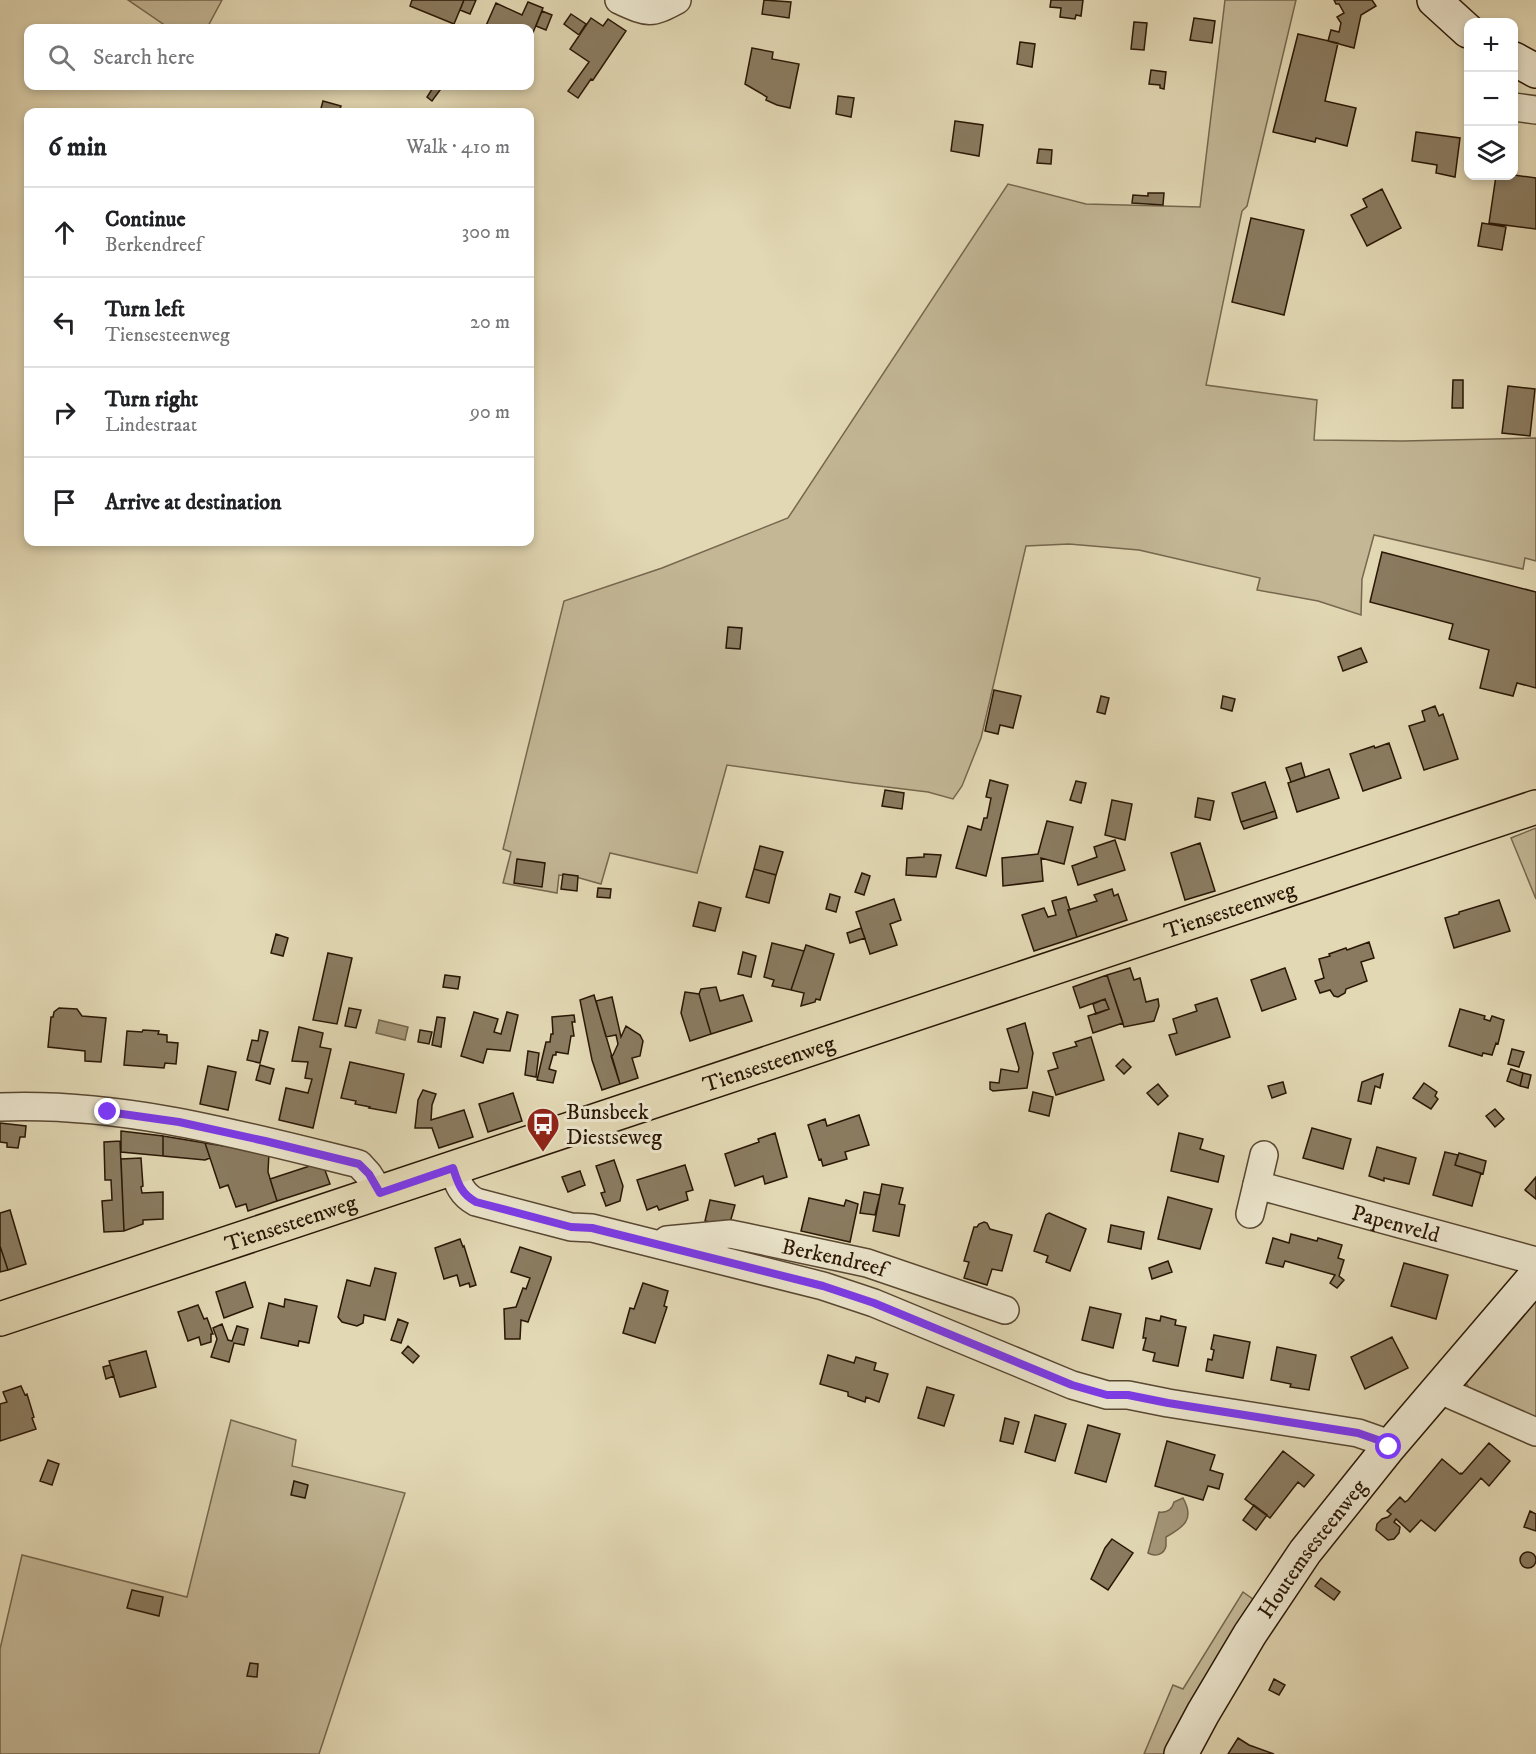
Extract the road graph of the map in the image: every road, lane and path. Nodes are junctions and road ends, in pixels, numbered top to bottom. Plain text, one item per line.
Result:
1 (620, 0) edge
2 (677, 0) edge
3 (1434, 0) edge
4 (1464, 27) edge
5 (1518, 61) edge
6 (1536, 70) edge
7 (1518, 107) edge
8 (1536, 110) edge
9 (1536, 807) edge
10 (0, 1107) edge
11 (1264, 1155) dead end
12 (453, 1168) junction
13 (1257, 1185) junction
14 (380, 1193) junction
15 (1250, 1214) dead end
16 (657, 1244) junction
17 (1536, 1261) edge
18 (1536, 1275) edge
19 (1005, 1310) dead end
20 (0, 1319) edge
21 (1439, 1388) junction
22 (1536, 1432) edge
23 (1389, 1447) junction
24 (1181, 1754) edge

1 - 2 street
3 - 4 street
5 - 6 street
7 - 8 street
9 - 12 main road, Tiensesteenweg
10 - 14 street
11 - 13 street
12 - 14 main road, Tiensesteenweg
12 - 16 street, Berkendreef
13 - 15 street
13 - 17 street, Papenveld
14 - 20 main road, Tiensesteenweg
16 - 19 street, Berkendreef
16 - 23 street, Berkendreef
18 - 21 street, Houtemsesteenweg
21 - 22 street
21 - 23 street, Houtemsesteenweg
23 - 24 street, Houtemsesteenweg

